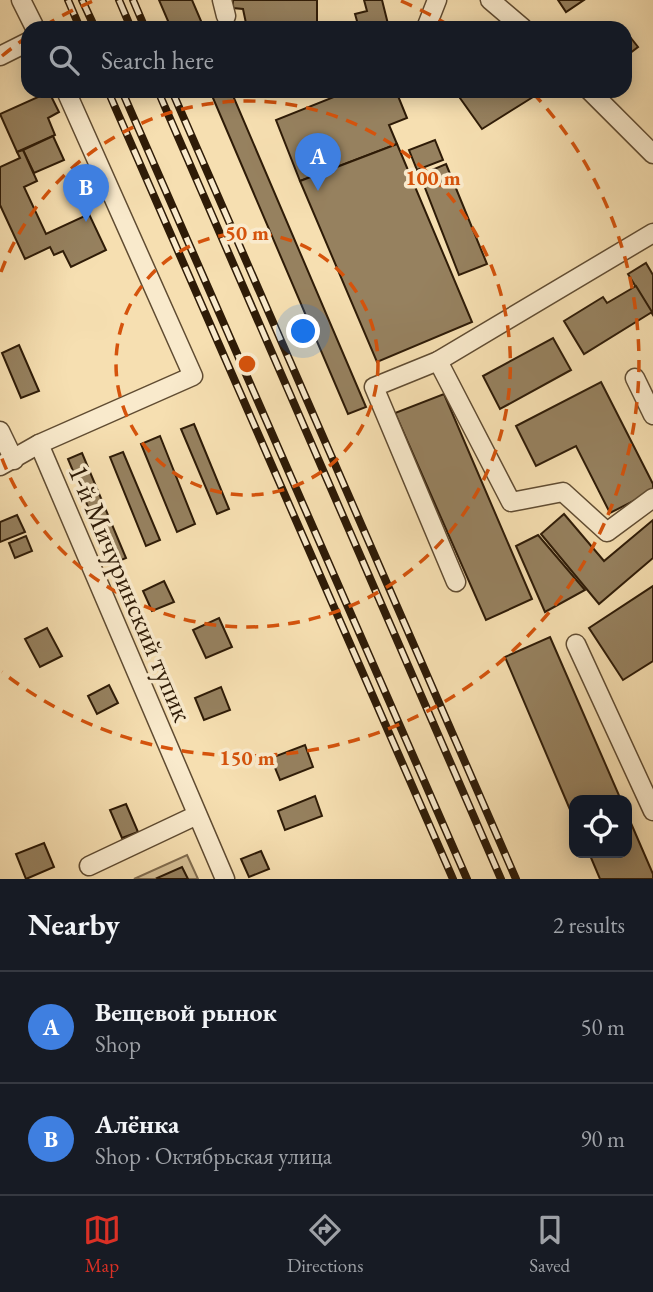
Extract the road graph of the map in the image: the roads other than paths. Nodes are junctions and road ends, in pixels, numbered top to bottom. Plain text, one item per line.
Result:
1 (21, 0) edge
2 (438, 0) edge
3 (490, 0) edge
4 (32, 21) edge
5 (429, 21) edge
6 (515, 21) edge
7 (21, 46) edge
8 (0, 56) edge
9 (69, 98) edge
10 (597, 98) edge
11 (653, 154) edge
12 (653, 233) edge
13 (438, 361) junction
14 (635, 378) dead end
15 (653, 415) edge
16 (0, 431) edge
17 (39, 444) junction
18 (7, 463) edge
19 (653, 499) edge
20 (456, 582) dead end
21 (576, 644) dead end
22 (651, 800) edge
23 (197, 815) junction
24 (89, 866) dead end
25 (225, 879) edge

1 - 4 street
2 - 5 street
3 - 6 street
7 - 8 street
9 - 17 street
10 - 11 street
12 - 13 street
13 - 19 street
13 - 20 street
14 - 15 street
16 - 18 street
17 - 18 street
17 - 23 street, 1-й Мичуринский тупик
21 - 22 street
23 - 24 street
23 - 25 street, 1-й Мичуринский тупик

